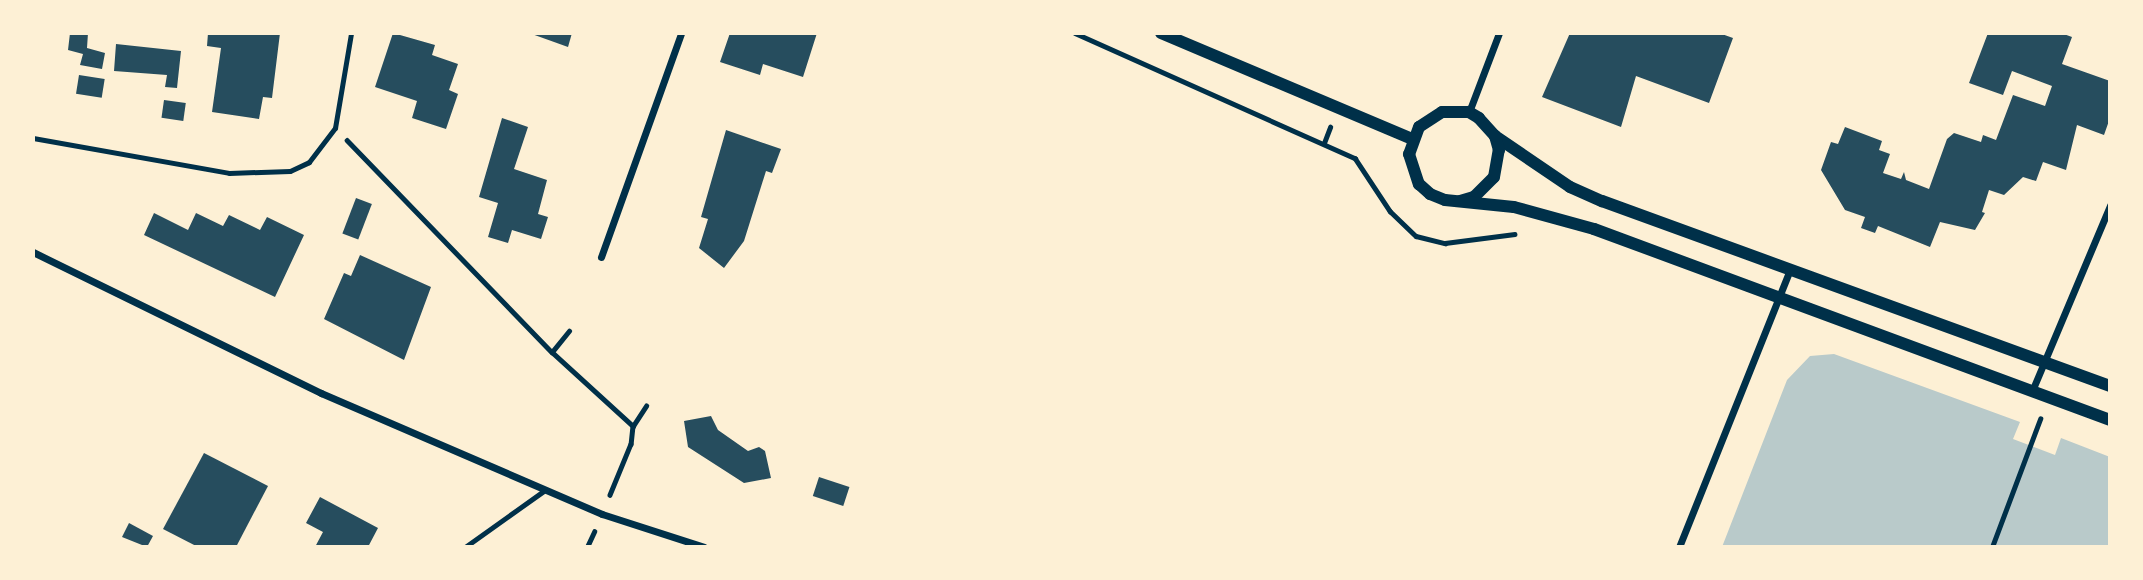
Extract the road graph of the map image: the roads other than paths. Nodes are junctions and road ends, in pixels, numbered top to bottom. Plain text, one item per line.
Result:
1 (351, 33) edge
2 (681, 33) edge
3 (1161, 33) edge
4 (1499, 33) edge
5 (1469, 112) junction
6 (1495, 136) junction
7 (33, 138) edge
8 (1412, 139) junction
9 (1460, 201) junction
10 (2110, 205) edge
11 (33, 252) edge
12 (601, 257) dead end
13 (1790, 269) junction
14 (1780, 299) junction
15 (2044, 362) junction
16 (2110, 386) edge
17 (2032, 391) junction
18 (2110, 420) edge
19 (545, 490) junction
20 (465, 547) edge
21 (704, 547) edge
22 (1679, 547) edge

1 - 7 lane
2 - 12 street
3 - 8 street
4 - 5 street
5 - 6 street
5 - 8 street
6 - 9 street
6 - 13 street
8 - 9 street
9 - 14 street
10 - 15 street
11 - 19 street
13 - 14 street
13 - 15 street
14 - 17 street
14 - 22 street
15 - 16 street
15 - 17 street
17 - 18 street
19 - 20 lane
19 - 21 street

